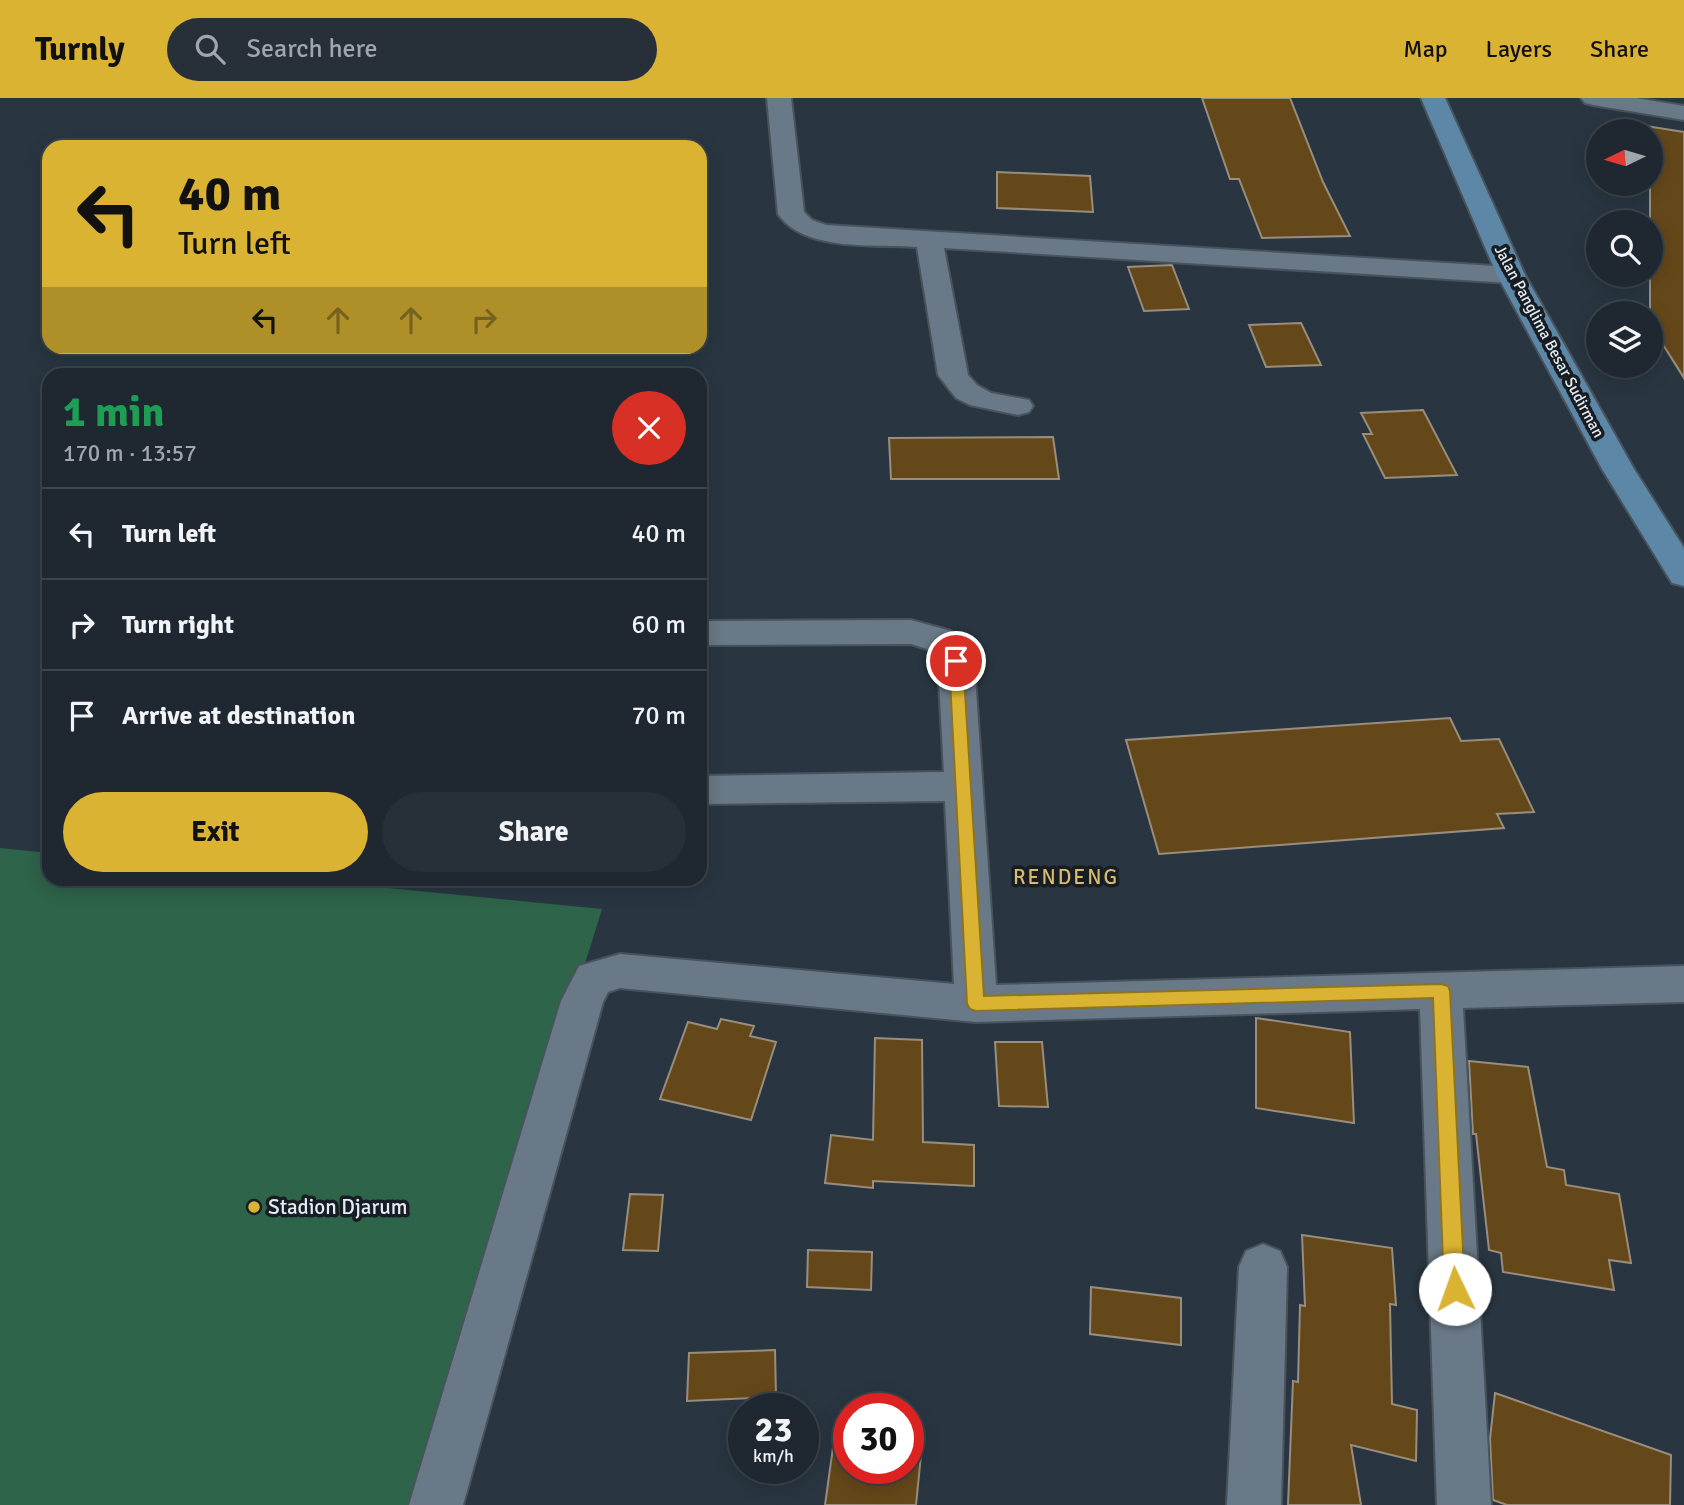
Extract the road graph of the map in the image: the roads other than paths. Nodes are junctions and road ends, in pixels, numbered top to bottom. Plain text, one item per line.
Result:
1 (779, 98) edge
2 (1433, 98) edge
3 (1593, 98) edge
4 (1684, 113) edge
5 (929, 238) junction
6 (1511, 275) junction
7 (1018, 406) dead end
8 (1684, 575) edge
9 (707, 633) edge
10 (963, 786) junction
11 (707, 790) edge
12 (1684, 984) edge
13 (1441, 991) junction
14 (976, 1004) junction
15 (1263, 1267) dead end
16 (436, 1505) edge
17 (1254, 1505) edge
18 (1464, 1505) edge

1 - 5 street
2 - 6 main road, Jalan Panglima Besar Sudirman
3 - 4 street
5 - 6 street
5 - 7 street
6 - 8 main road, Jalan Panglima Besar Sudirman
9 - 10 street
10 - 11 street
10 - 14 street
12 - 13 street
13 - 14 street
13 - 18 street
14 - 16 street
15 - 17 street

